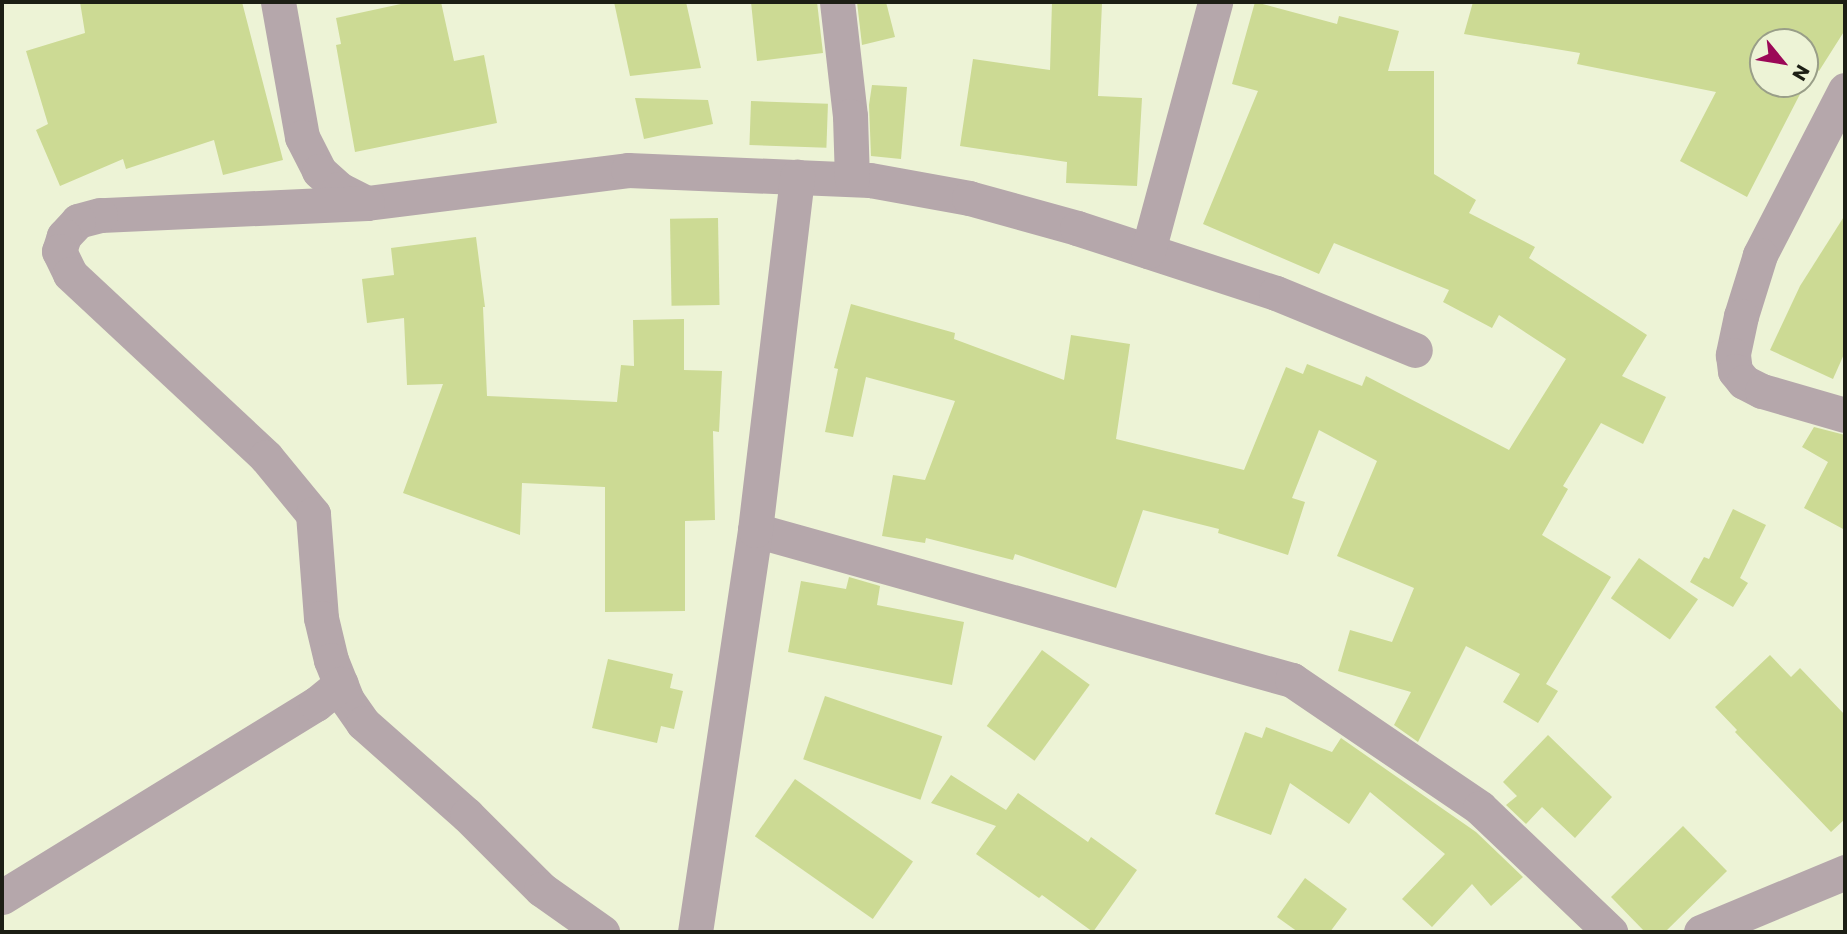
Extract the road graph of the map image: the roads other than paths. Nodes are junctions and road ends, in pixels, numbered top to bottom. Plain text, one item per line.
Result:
1 (278, 2) edge
2 (837, 2) edge
3 (1215, 2) edge
4 (1845, 90) edge
5 (796, 176) junction
6 (852, 179) junction
7 (367, 203) junction
8 (1147, 251) junction
9 (1415, 350) dead end
10 (1845, 415) edge
11 (755, 530) junction
12 (341, 684) junction
13 (1845, 872) edge
14 (2, 897) edge
15 (602, 932) edge
16 (695, 932) edge
17 (1610, 932) edge
18 (1701, 932) edge

1 - 7 street
2 - 6 street
3 - 8 street
4 - 10 street
5 - 6 street
5 - 7 street
5 - 11 street
6 - 8 street
7 - 12 street
8 - 9 street
11 - 16 street
11 - 17 street
12 - 14 street
12 - 15 street
13 - 18 street

